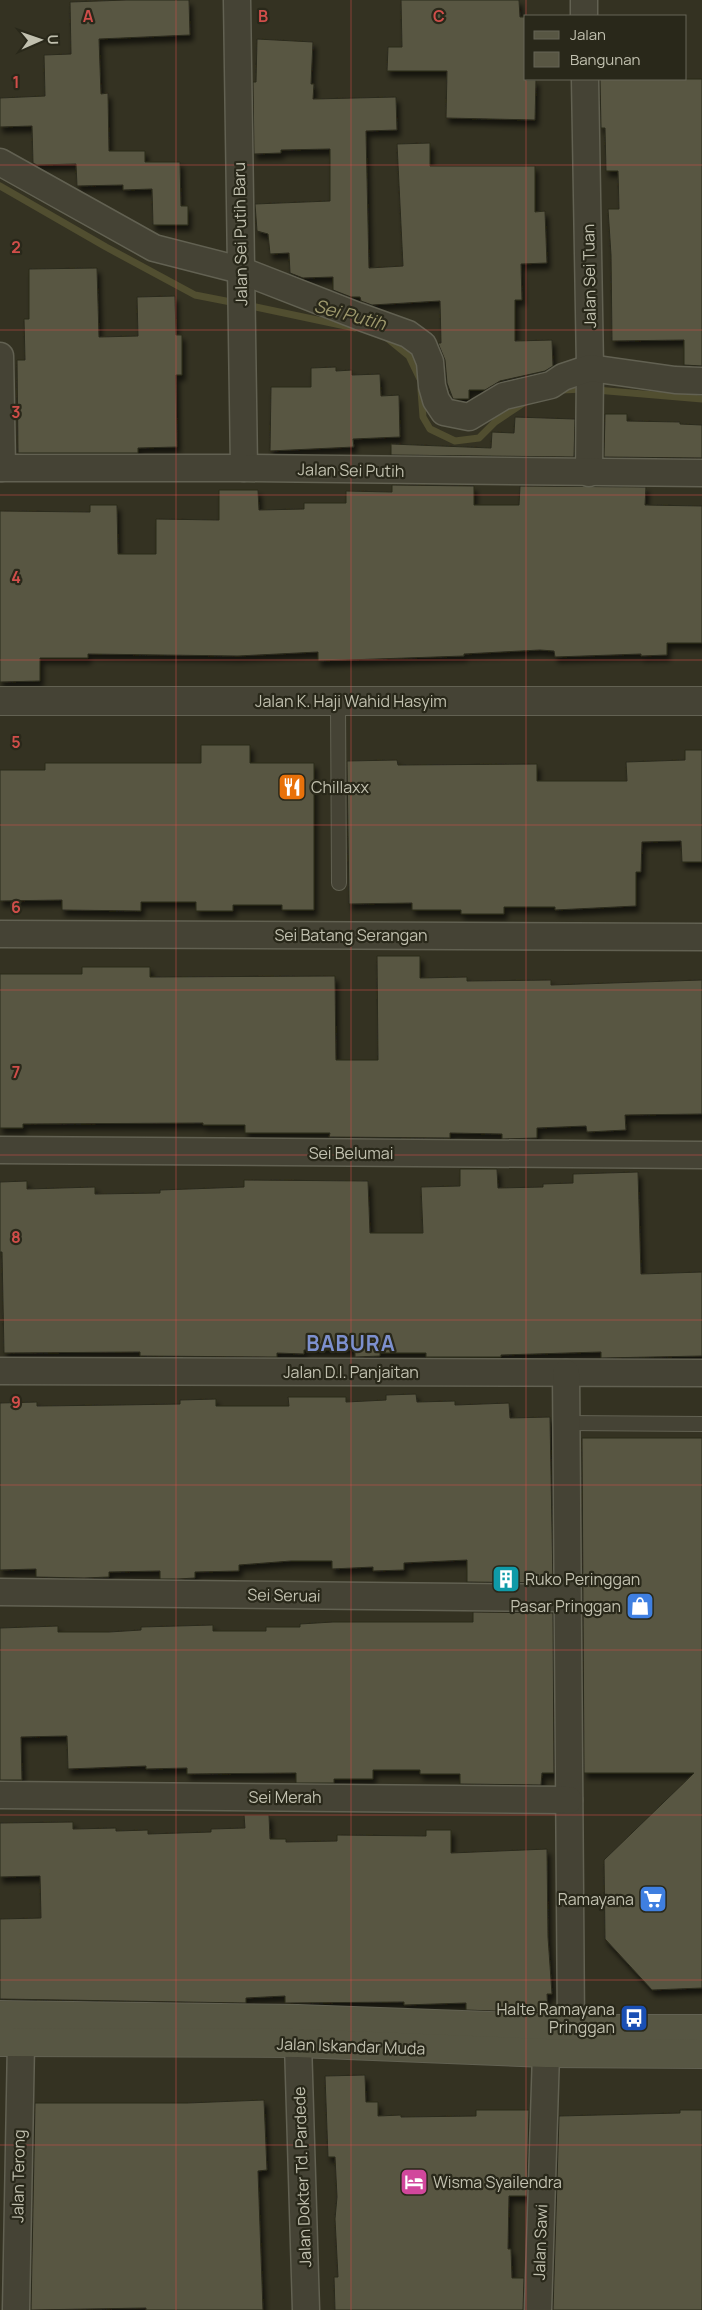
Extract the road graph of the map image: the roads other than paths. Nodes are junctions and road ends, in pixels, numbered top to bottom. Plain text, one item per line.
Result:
1 (237, 0) edge
2 (584, 0) edge
3 (584, 15) edge
4 (585, 80) edge
5 (0, 162) edge
6 (240, 270) junction
7 (0, 356) edge
8 (590, 374) junction
9 (702, 381) edge
10 (1, 468) edge
11 (244, 468) junction
12 (590, 473) junction
13 (702, 473) edge
14 (0, 701) edge
15 (338, 701) junction
16 (702, 702) edge
17 (339, 883) dead end
18 (0, 934) edge
19 (702, 937) edge
20 (0, 1150) edge
21 (702, 1155) edge
22 (0, 1371) edge
23 (566, 1373) junction
24 (702, 1373) edge
25 (566, 1423) junction
26 (702, 1424) edge
27 (0, 1592) edge
28 (567, 1598) junction
29 (0, 1795) edge
30 (569, 1800) junction
31 (0, 2015) edge
32 (702, 2029) edge
33 (298, 2031) junction
34 (10, 2042) edge
35 (563, 2045) junction
36 (702, 2054) edge
37 (16, 2310) edge
38 (306, 2310) edge
39 (538, 2310) edge

1 - 6 street, Jalan Sei Putih Baru
2 - 3 street
4 - 8 street, Jalan Sei Tuan
5 - 6 street
6 - 8 street
6 - 11 street, Jalan Sei Putih Baru
7 - 10 street
8 - 9 street
8 - 12 street, Jalan Sei Tuan
10 - 11 street, Jalan Sei Putih
11 - 12 street, Jalan Sei Putih
12 - 13 street, Jalan Sei Putih
14 - 15 street, Jalan K. Haji Wahid Hasyim
15 - 16 street, Jalan K. Haji Wahid Hasyim
15 - 17 lane
18 - 19 street, Sei Batang Serangan
20 - 21 street, Sei Belumai
22 - 23 street, Jalan D.I. Panjaitan
23 - 24 street, Jalan D.I. Panjaitan
23 - 25 street, Jalan Sawi
25 - 26 lane
25 - 28 street, Jalan Sawi
27 - 28 street, Sei Seruai
28 - 30 street, Jalan Sawi
29 - 30 street, Sei Merah
30 - 35 street, Jalan Sawi
31 - 33 main road, Jalan Iskandar Muda
32 - 35 main road, Jalan Iskandar Muda
33 - 34 main road, Jalan Iskandar Muda
33 - 35 main road, Jalan Iskandar Muda
33 - 38 street, Jalan Dokter Td. Pardede
34 - 37 street, Jalan Terong
35 - 36 main road, Jalan Iskandar Muda
35 - 39 street, Jalan Sawi

